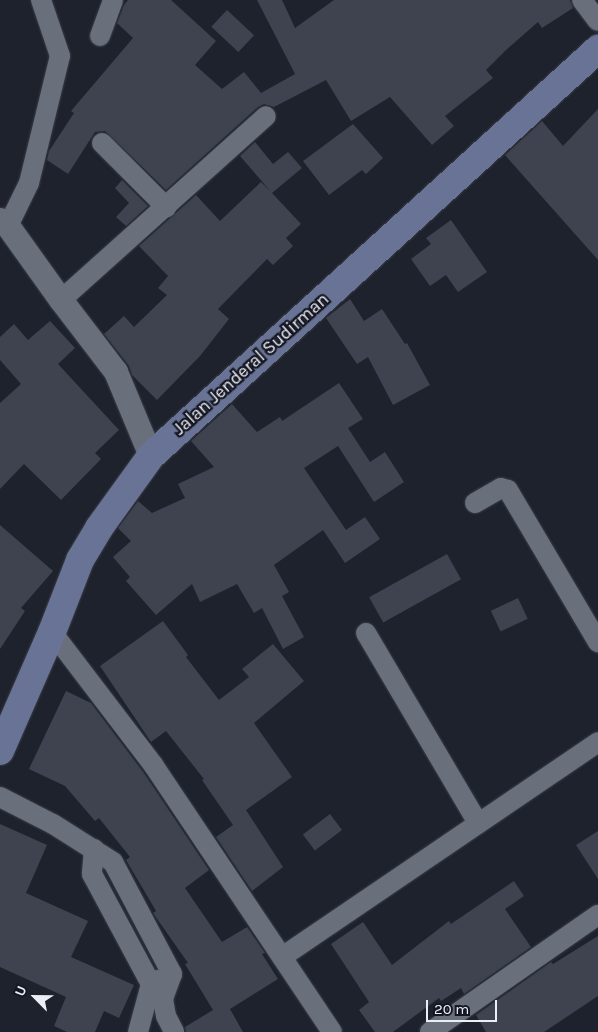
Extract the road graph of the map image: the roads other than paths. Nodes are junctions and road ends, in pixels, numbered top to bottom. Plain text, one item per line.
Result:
1 (41, 0) edge
2 (113, 0) edge
3 (582, 0) edge
4 (598, 21) edge
5 (100, 36) dead end
6 (598, 49) edge
7 (266, 116) dead end
8 (102, 143) dead end
9 (166, 207) junction
10 (3, 222) edge
11 (61, 300) junction
12 (151, 456) junction
13 (476, 503) dead end
14 (52, 632) junction
15 (366, 633) dead end
16 (598, 642) edge
17 (598, 742) edge
18 (0, 751) edge
19 (0, 798) edge
20 (478, 823) junction
21 (94, 849) junction
22 (598, 915) edge
23 (282, 957) junction
24 (157, 992) junction
25 (138, 1032) edge
26 (174, 1032) edge
27 (332, 1032) edge
28 (430, 1032) edge

1 - 10 street
2 - 5 street
3 - 4 street
6 - 12 main road, Jalan Jenderal Sudirman
7 - 9 street
8 - 9 street
9 - 11 street
10 - 11 street
11 - 12 street
12 - 14 main road, Jalan Jenderal Sudirman
13 - 16 street
14 - 18 main road, Jalan Jenderal Sudirman
14 - 23 street
15 - 20 street
17 - 20 street
19 - 21 street
20 - 23 street
21 - 24 street
21 - 24 street
22 - 28 street
23 - 27 street
24 - 25 street
24 - 26 street

